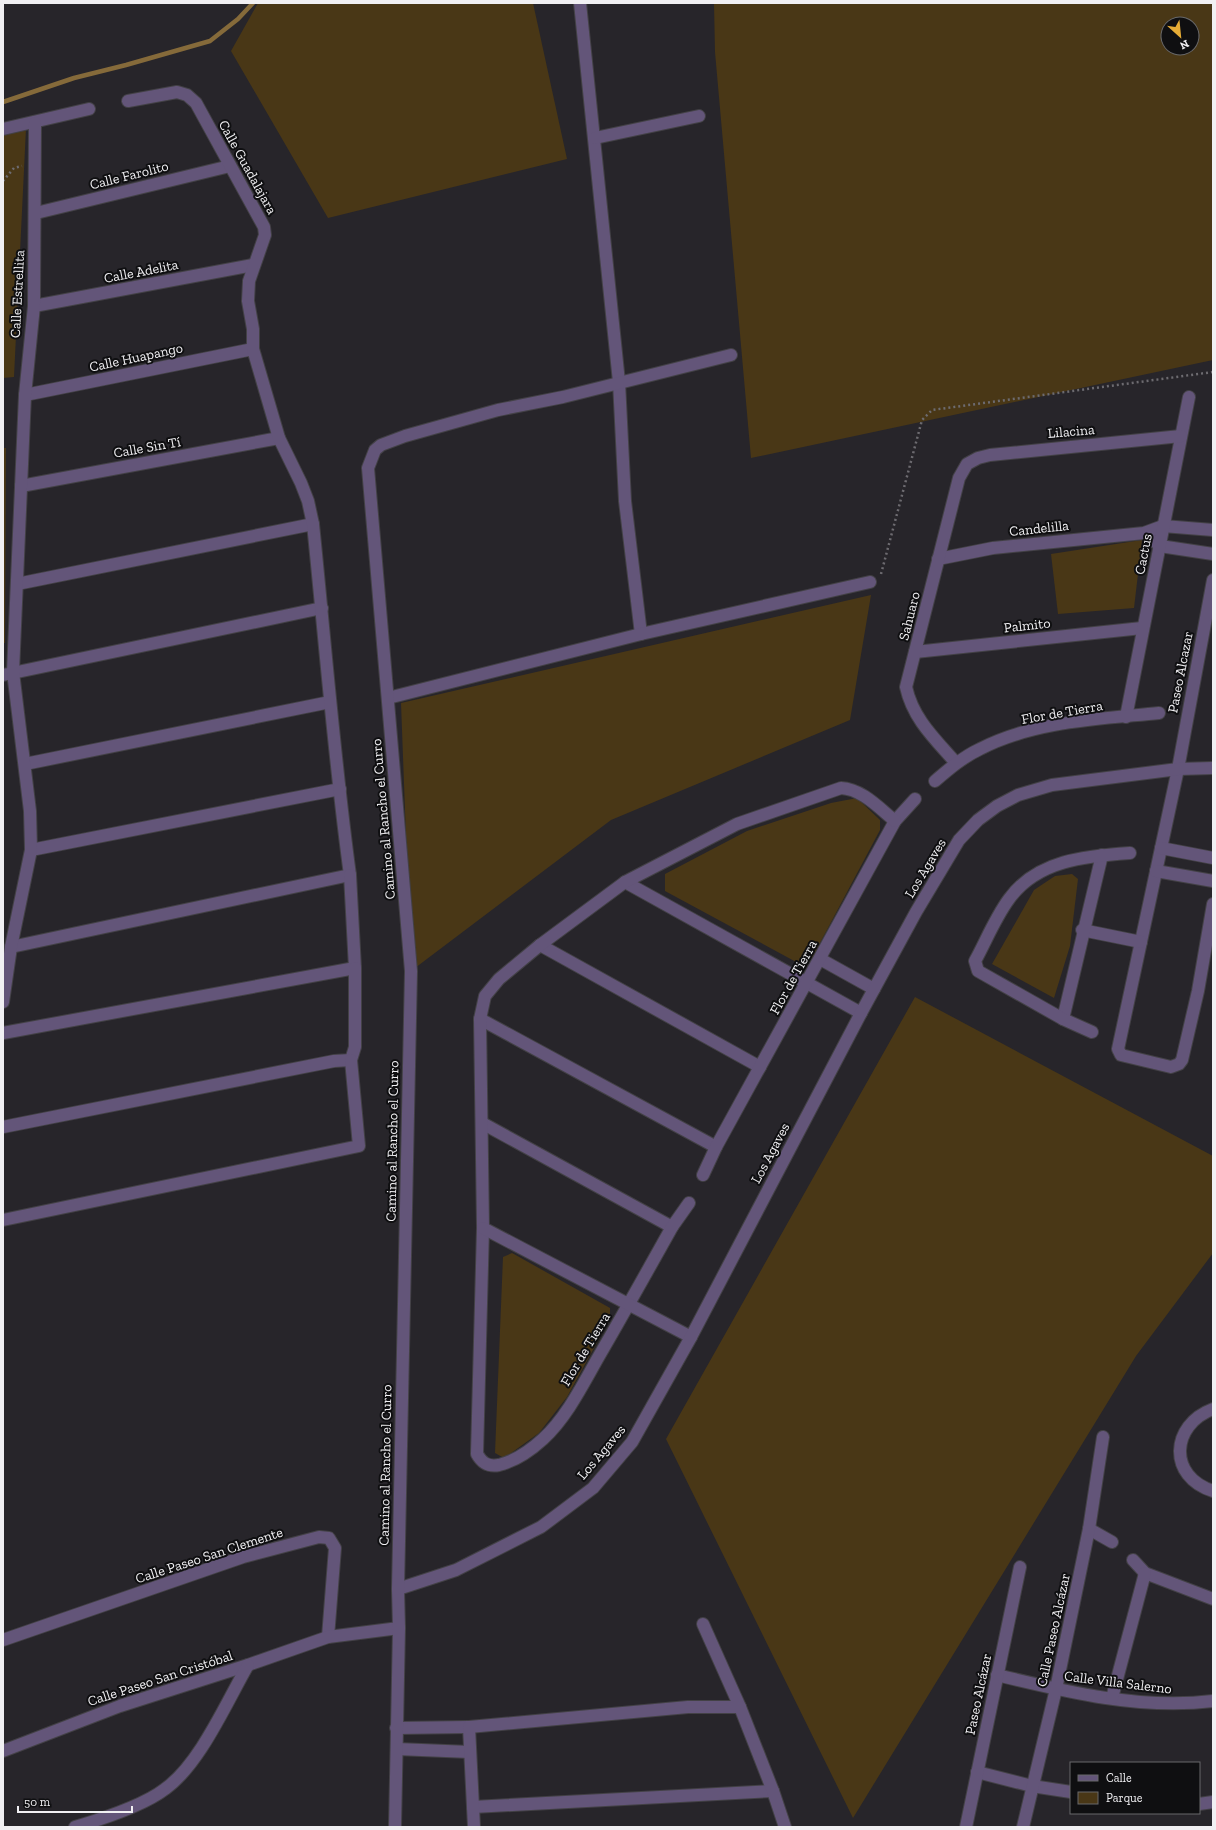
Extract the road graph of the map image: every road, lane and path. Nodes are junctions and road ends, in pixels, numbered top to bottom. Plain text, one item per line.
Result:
1 (580, 3) edge
2 (128, 101) dead end
3 (89, 109) dead end
4 (699, 116) dead end
5 (35, 122) junction
6 (3, 129) edge
7 (595, 138) junction
8 (35, 163) junction
9 (230, 166) junction
10 (3, 181) edge
11 (36, 213) junction
12 (254, 265) junction
13 (34, 306) junction
14 (253, 348) junction
15 (732, 355) dead end
16 (1213, 372) edge
17 (620, 382) junction
18 (25, 395) junction
19 (1189, 397) dead end
20 (1181, 436) junction
21 (279, 438) junction
22 (967, 464) joint
23 (21, 486) junction
24 (313, 524) junction
25 (1164, 526) junction
26 (1213, 530) edge
27 (1144, 532) junction
28 (1160, 546) junction
29 (1213, 554) edge
30 (938, 559) junction
31 (1213, 580) edge
32 (870, 582) joint
33 (17, 584) junction
34 (322, 608) junction
35 (1142, 628) junction
36 (641, 634) junction
37 (915, 652) junction
38 (8, 674) edge
39 (388, 698) junction
40 (330, 702) junction
41 (1159, 713) dead end
42 (1126, 717) junction
43 (956, 763) junction
44 (25, 764) junction
45 (1213, 768) edge
46 (1178, 769) junction
47 (935, 781) dead end
48 (340, 789) junction
49 (915, 799) dead end
50 (895, 821) junction
51 (1161, 848) junction
52 (30, 850) junction
53 (1130, 852) dead end
54 (1102, 855) junction
55 (1213, 858) edge
56 (1156, 871) junction
57 (350, 875) junction
58 (1213, 881) edge
59 (624, 882) junction
60 (1213, 904) edge
61 (1082, 930) junction
62 (1141, 942) junction
63 (540, 945) junction
64 (11, 946) junction
65 (820, 959) junction
66 (355, 968) junction
67 (807, 984) junction
68 (874, 989) junction
69 (3, 1002) edge
70 (861, 1013) junction
71 (480, 1019) junction
72 (1063, 1019) junction
73 (1092, 1032) dead end
74 (3, 1033) edge
75 (351, 1060) junction
76 (760, 1067) junction
77 (482, 1123) junction
78 (3, 1127) edge
79 (716, 1147) junction
80 (703, 1175) dead end
81 (689, 1204) dead end
82 (3, 1220) edge
83 (672, 1226) junction
84 (483, 1228) junction
85 (630, 1304) junction
86 (691, 1337) junction
87 (1213, 1409) edge
88 (1103, 1437) dead end
89 (1213, 1491) edge
90 (1089, 1529) junction
91 (1112, 1542) dead end
92 (1134, 1560) dead end
93 (1020, 1567) dead end
94 (1145, 1573) junction
95 (398, 1590) junction
96 (1213, 1599) edge
97 (703, 1624) dead end
98 (399, 1628) junction
99 (328, 1637) junction
100 (3, 1640) edge
101 (248, 1665) junction
102 (997, 1675) junction
103 (1056, 1689) junction
104 (1112, 1698) junction
105 (1213, 1701) edge
106 (740, 1707) junction
107 (470, 1727) junction
108 (396, 1728) junction
109 (397, 1749) junction
110 (3, 1750) edge
111 (470, 1752) junction
112 (977, 1772) junction
113 (1032, 1786) junction
114 (773, 1791) junction
115 (1070, 1792) edge
116 (1213, 1802) edge
117 (1200, 1804) edge
118 (473, 1808) junction
119 (75, 1827) edge
120 (395, 1827) edge
121 (474, 1827) edge
122 (785, 1827) edge
123 (966, 1827) edge
124 (1023, 1827) edge

1 - 7 street
2 - 9 street, Calle Guadalajara
3 - 5 street
4 - 7 street
5 - 6 street
5 - 8 street, Calle Estrellita
7 - 17 street
8 - 10 path
8 - 11 street, Calle Estrellita
9 - 11 street, Calle Farolito
9 - 12 street, Calle Guadalajara
11 - 13 street, Calle Estrellita
12 - 13 street, Calle Adelita
12 - 14 street, Calle Guadalajara
13 - 18 street, Calle Estrellita
14 - 18 street, Calle Huapango
14 - 21 street, Calle Guadalajara
15 - 17 street
16 - 32 path
17 - 36 street
17 - 39 street, Camino al Rancho el Curro
18 - 23 street, Calle Estrellita
19 - 20 street, Cactus
20 - 22 street, Lilacina
20 - 25 street, Cactus
21 - 23 street, Calle Sin Tí
21 - 24 street, Calle Guadalajara
22 - 30 street, Sahuaro
23 - 33 street, Calle Estrellita
24 - 33 street
24 - 34 street, Calle Guadalajara
25 - 26 street
25 - 27 street, Candelilla
25 - 28 street, Cactus
27 - 28 street
27 - 30 street, Candelilla
28 - 29 street
28 - 35 street, Cactus
30 - 37 street, Sahuaro
31 - 46 street, Paseo Alcazar
32 - 36 street
33 - 38 street, Calle Estrellita
34 - 38 street
34 - 40 street, Calle Guadalajara
35 - 37 street, Palmito
35 - 42 street, Cactus
36 - 39 street
37 - 43 street, Sahuaro
38 - 44 street, Calle Estrellita
39 - 95 street, Camino al Rancho el Curro
40 - 44 street
40 - 48 street, Calle Guadalajara
41 - 42 street, Flor de Tierra
42 - 43 street, Flor de Tierra
43 - 47 street, Flor de Tierra
44 - 52 street, Calle Estrellita
45 - 46 street, Los Agaves
46 - 51 street, Paseo Alcazar
46 - 68 street, Los Agaves
48 - 52 street
48 - 57 street, Calle Guadalajara
49 - 50 street, Flor de Tierra
50 - 59 street
50 - 65 street, Flor de Tierra
51 - 55 street
51 - 56 street, Paseo Alcazar
52 - 64 street, Calle Estrellita
53 - 54 street
54 - 61 street
54 - 72 street
56 - 58 street
56 - 62 street, Paseo Alcazar
57 - 64 street
57 - 66 street, Calle Guadalajara
59 - 63 street
59 - 67 street
60 - 62 street, Paseo Alcazar
61 - 62 street
61 - 72 street
63 - 71 street
63 - 76 street
64 - 69 street, Calle Estrellita
65 - 67 street, Flor de Tierra
65 - 68 street
66 - 74 street
66 - 75 street, Calle Guadalajara
67 - 70 street
67 - 76 street, Flor de Tierra
68 - 70 street, Los Agaves
70 - 86 street, Los Agaves
71 - 77 street
71 - 79 street
72 - 73 street
75 - 78 street
75 - 82 street, Calle Guadalajara
76 - 79 street, Flor de Tierra
77 - 83 street
77 - 84 street
79 - 80 street, Flor de Tierra
81 - 83 street, Flor de Tierra
83 - 85 street, Flor de Tierra
84 - 85 street
84 - 85 street, Flor de Tierra
85 - 86 street
86 - 95 street, Los Agaves
87 - 89 street
88 - 90 street, Calle Paseo Alcázar
90 - 91 street
90 - 103 street, Calle Paseo Alcázar
92 - 94 street
93 - 102 street, Paseo Alcázar
94 - 96 street
94 - 104 street
95 - 98 street, Camino al Rancho el Curro
97 - 106 street
98 - 99 street, Calle Paseo San Cristóbal
98 - 108 street, Camino al Rancho el Curro
99 - 100 street, Calle Paseo San Clemente
99 - 101 street, Calle Paseo San Cristóbal
101 - 110 street, Calle Paseo San Cristóbal
101 - 119 street
102 - 103 street, Calle Villa Salerno
102 - 112 street, Paseo Alcázar
103 - 104 street, Calle Villa Salerno
103 - 113 street, Calle Paseo Alcázar
104 - 105 street, Calle Villa Salerno
106 - 107 street
106 - 114 street
107 - 108 street
107 - 111 street
108 - 109 street, Camino al Rancho el Curro
109 - 111 street
109 - 120 street, Camino al Rancho el Curro
111 - 118 street
112 - 113 street
112 - 123 street, Paseo Alcázar
113 - 115 street
113 - 124 street, Calle Paseo Alcázar
114 - 118 street
114 - 122 street
116 - 117 street
118 - 121 street

